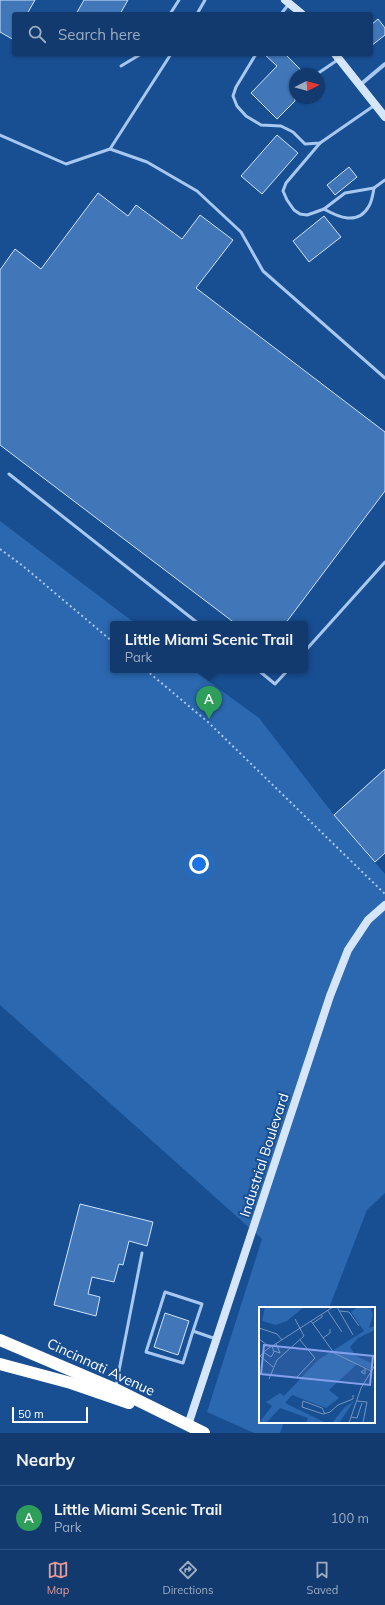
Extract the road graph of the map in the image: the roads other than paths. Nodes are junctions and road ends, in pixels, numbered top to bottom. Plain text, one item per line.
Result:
1 (179, 0) edge
2 (205, 0) edge
3 (287, 2) edge
4 (171, 12) edge
5 (197, 12) edge
6 (282, 12) edge
7 (300, 12) edge
8 (138, 56) edge
9 (170, 56) edge
10 (255, 56) edge
11 (337, 57) edge
12 (385, 64) edge
13 (121, 66) dead end
14 (325, 68) edge
15 (360, 85) junction
16 (375, 104) junction
17 (385, 117) edge
18 (0, 135) edge
19 (320, 143) junction
20 (110, 150) junction
21 (385, 180) edge
22 (374, 188) junction
23 (324, 209) junction
24 (385, 378) edge
25 (9, 474) dead end
26 (385, 562) edge
27 (195, 621) edge
28 (308, 648) edge
29 (262, 673) edge
30 (285, 673) edge
31 (385, 905) edge
32 (142, 1253) dead end
33 (193, 1331) junction
34 (216, 1339) junction
35 (0, 1340) edge
36 (0, 1364) edge
37 (114, 1393) junction
38 (188, 1425) junction
39 (202, 1432) edge

1 - 4 lane
2 - 5 lane
3 - 6 lane
3 - 7 street
8 - 13 lane
9 - 20 lane
10 - 19 lane
11 - 14 lane
11 - 15 street
12 - 15 street
15 - 16 street
16 - 17 street
16 - 19 lane
18 - 20 lane
19 - 23 lane
20 - 24 lane
21 - 22 lane
22 - 23 lane
22 - 23 lane
25 - 27 lane
26 - 28 lane
29 - 30 lane
31 - 34 street, Industrial Boulevard
32 - 37 lane
33 - 33 lane
33 - 34 lane
34 - 38 street, Industrial Boulevard
35 - 37 highway, Cincinnati Avenue
36 - 37 highway, Cincinnati Avenue
37 - 38 highway, Cincinnati Avenue
38 - 39 highway, Cincinnati Avenue

